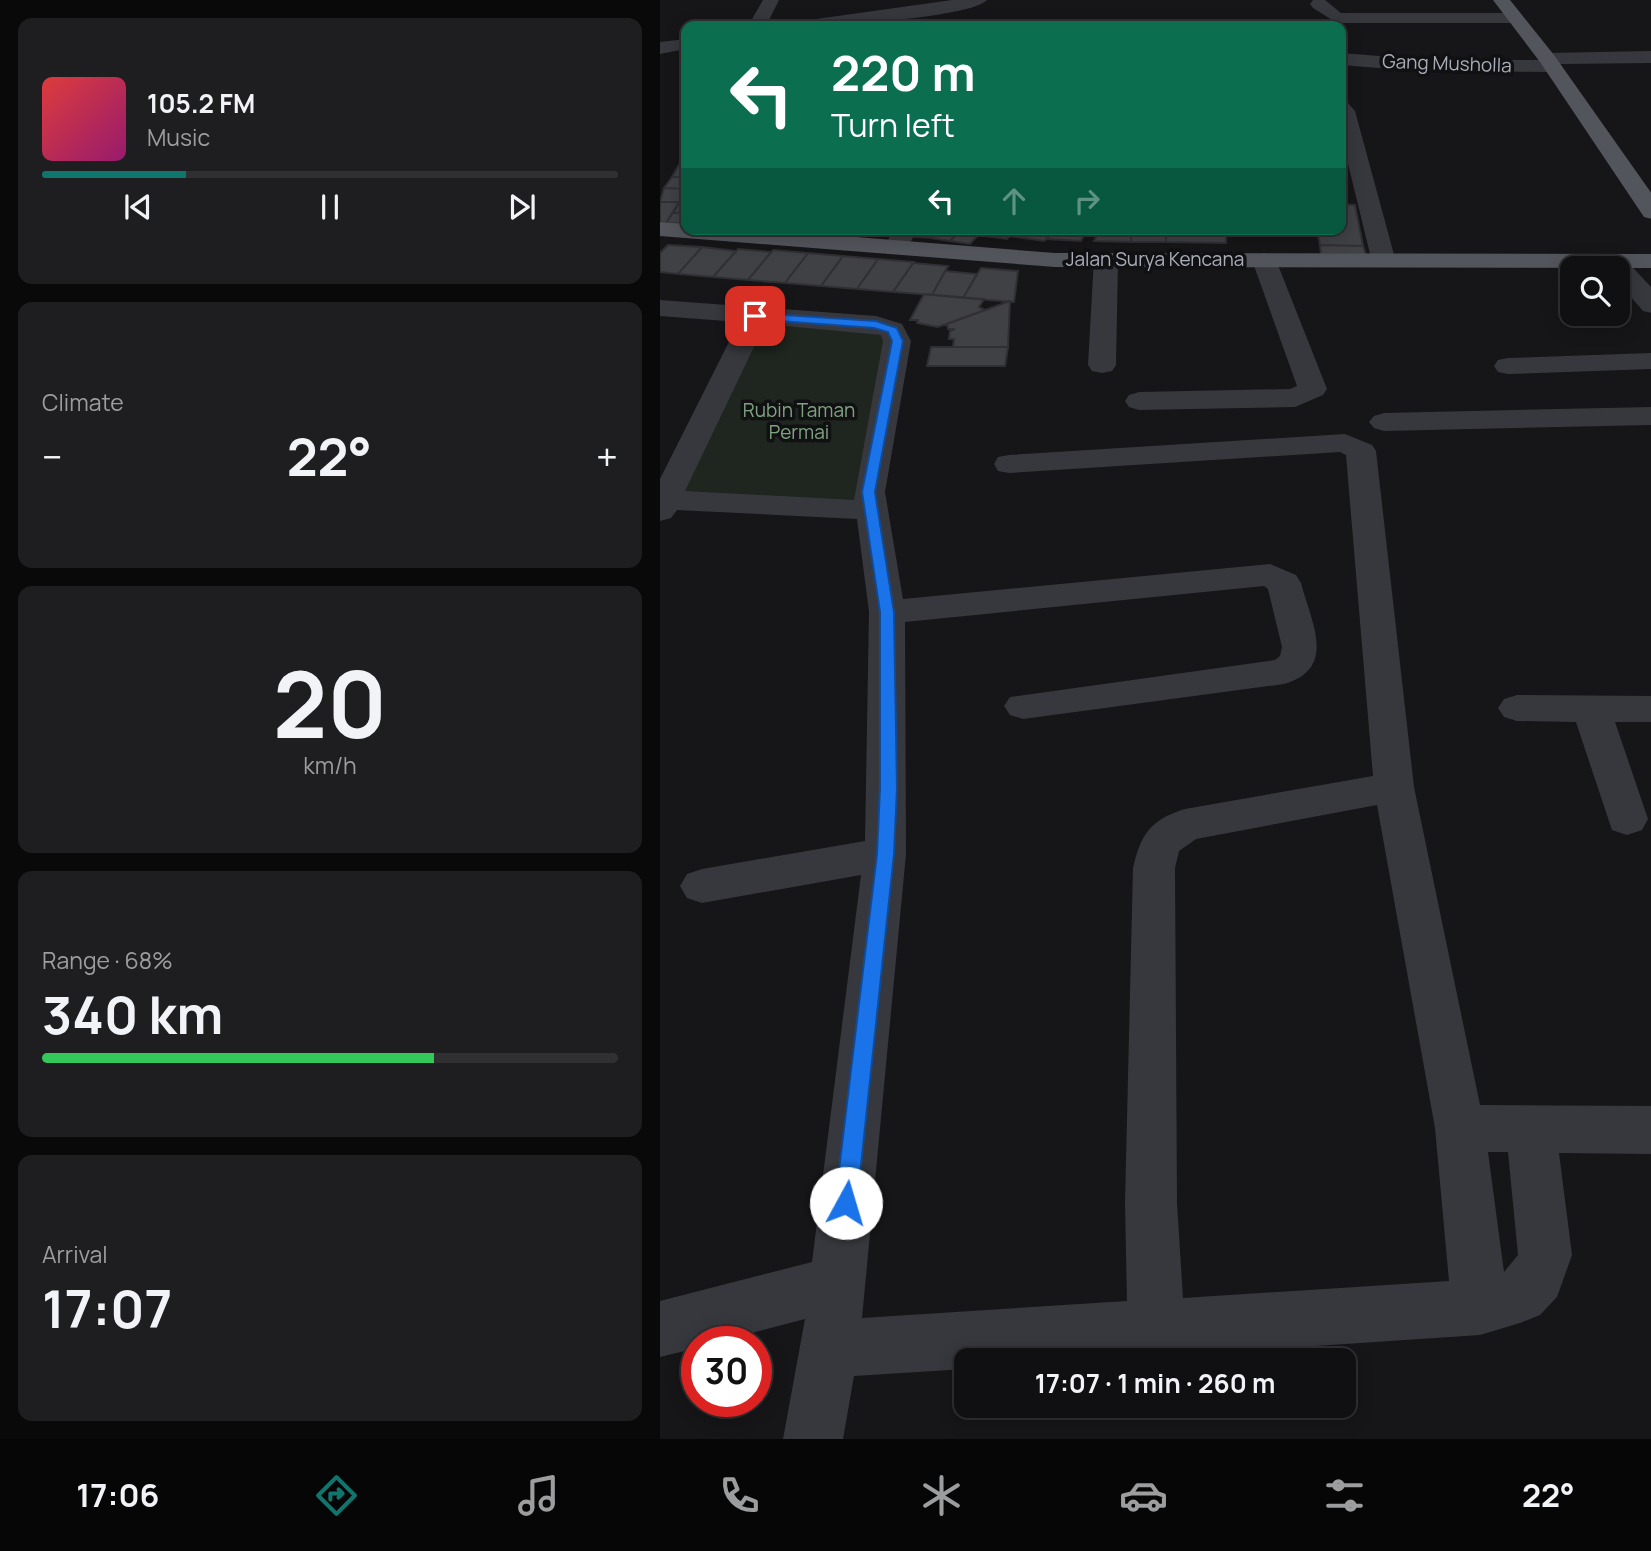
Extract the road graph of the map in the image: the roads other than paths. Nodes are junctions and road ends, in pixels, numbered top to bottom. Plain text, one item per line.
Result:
1 (771, 0) edge
2 (979, 0) edge
3 (1501, 0) edge
4 (1319, 4) dead end
5 (1514, 18) junction
6 (760, 21) edge
7 (846, 21) edge
8 (681, 45) edge
9 (660, 48) edge
10 (1651, 57) edge
11 (1347, 59) edge
12 (1550, 62) junction
13 (1346, 116) edge
14 (1651, 212) edge
15 (660, 229) edge
16 (681, 230) edge
17 (804, 235) edge
18 (900, 239) edge
19 (1106, 259) junction
20 (1264, 260) junction
21 (1651, 261) edge
22 (1384, 262) junction
23 (1560, 262) edge
24 (1630, 262) edge
25 (1630, 281) edge
26 (1651, 305) edge
27 (660, 308) edge
28 (755, 316) junction
29 (1651, 361) edge
30 (1102, 365) dead end
31 (1508, 366) dead end
32 (1139, 401) dead end
33 (1651, 416) edge
34 (1384, 422) dead end
35 (1009, 464) dead end
36 (663, 506) edge
37 (871, 510) junction
38 (887, 612) junction
39 (1023, 706) dead end
40 (1517, 708) dead end
41 (1591, 708) junction
42 (1651, 709) edge
43 (1394, 787) junction
44 (1627, 819) dead end
45 (885, 854) junction
46 (701, 886) dead end
47 (1460, 1128) junction
48 (1531, 1129) junction
49 (1651, 1130) edge
50 (837, 1283) junction
51 (1480, 1307) junction
52 (1156, 1326) junction
53 (660, 1329) edge
54 (830, 1349) junction
55 (813, 1439) edge

1 - 6 street
2 - 7 street
3 - 5 main road
4 - 5 street
5 - 12 main road
8 - 9 street
10 - 12 street, Gang Musholla
11 - 12 street, Gang Musholla
12 - 14 main road
13 - 22 street
15 - 16 main road, Jalan Surya Kencana
17 - 18 main road, Jalan Surya Kencana
18 - 19 main road, Jalan Surya Kencana
19 - 20 main road, Jalan Surya Kencana
19 - 30 street
20 - 22 main road, Jalan Surya Kencana
20 - 32 street
21 - 24 main road, Jalan Surya Kencana
22 - 23 main road, Jalan Surya Kencana
25 - 26 street
27 - 28 street
28 - 36 street
28 - 37 street
29 - 31 street
33 - 34 street
35 - 43 street
36 - 37 street
37 - 38 street
38 - 39 street
38 - 45 street
40 - 41 street
41 - 42 street
41 - 44 street
43 - 47 street
43 - 52 street
45 - 46 street
45 - 50 street
47 - 48 street
47 - 51 street
48 - 49 street
48 - 51 street
50 - 53 street
50 - 54 street
51 - 52 street
52 - 54 street
54 - 55 street

